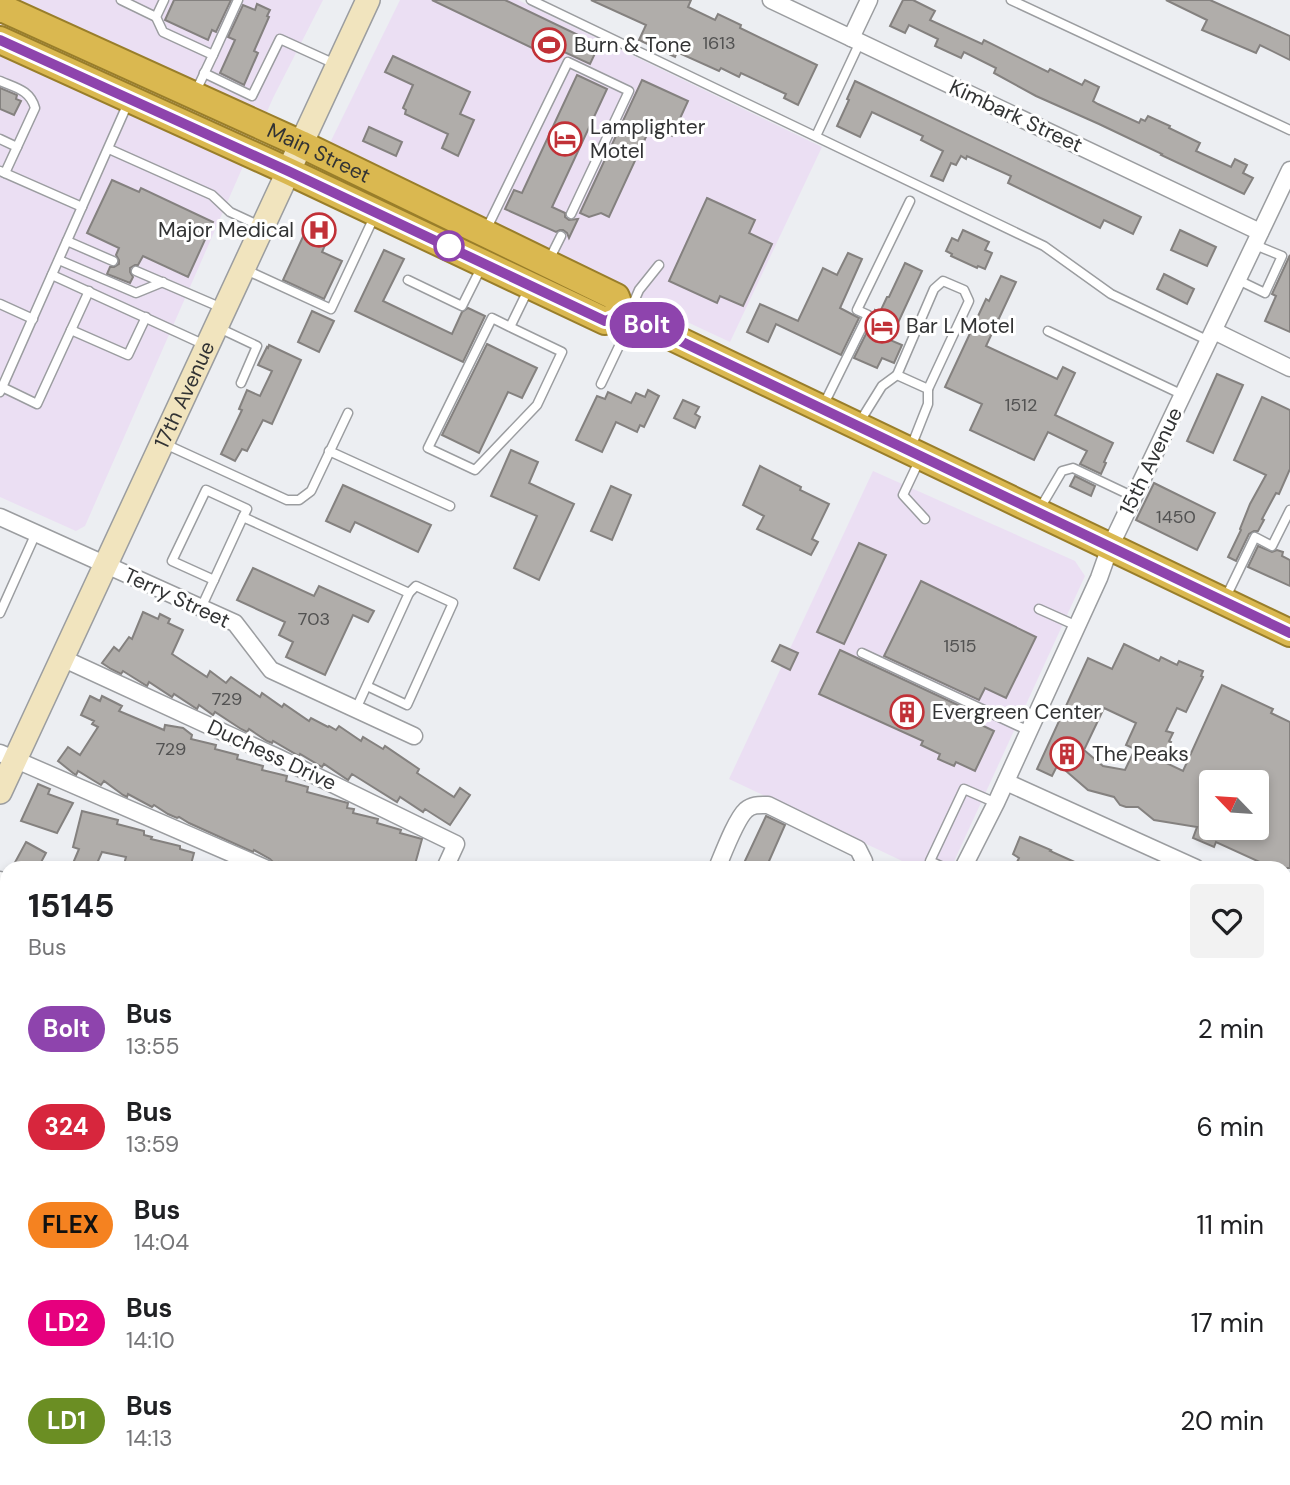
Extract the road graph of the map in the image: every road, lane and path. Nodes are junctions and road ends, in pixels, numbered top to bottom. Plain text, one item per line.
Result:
1 (121, 0) edge
2 (164, 0) edge
3 (238, 0) edge
4 (368, 0) edge
5 (531, 0) edge
6 (771, 0) edge
7 (869, 0) edge
8 (1011, 0) edge
9 (0, 9) edge
10 (156, 17) junction
11 (855, 40) junction
12 (1, 41) edge
13 (213, 55) junction
14 (338, 65) junction
15 (0, 81) edge
16 (199, 84) junction
17 (130, 99) junction
18 (1290, 130) edge
19 (816, 136) junction
20 (0, 139) edge
21 (301, 144) junction
22 (17, 147) junction
23 (109, 149) junction
24 (1290, 170) edge
25 (288, 171) junction
26 (3, 172) edge
27 (909, 201) dead end
28 (82, 207) junction
29 (376, 212) junction
30 (571, 214) dead end
31 (263, 227) junction
32 (485, 233) junction
33 (561, 236) dead end
34 (1258, 238) junction
35 (68, 241) junction
36 (59, 260) junction
37 (113, 261) dead end
38 (484, 262) junction
39 (548, 263) junction
40 (659, 265) dead end
41 (243, 269) junction
42 (136, 271) dead end
43 (52, 275) junction
44 (408, 280) dead end
45 (1238, 281) junction
46 (163, 282) junction
47 (530, 285) junction
48 (89, 292) junction
49 (0, 304) edge
50 (627, 316) junction
51 (146, 317) junction
52 (33, 319) junction
53 (216, 327) junction
54 (510, 327) junction
55 (71, 330) junction
56 (1048, 331) dead end
57 (1212, 336) junction
58 (1290, 368) edge
59 (897, 374) junction
60 (241, 383) dead end
61 (601, 384) dead end
62 (928, 389) junction
63 (1, 390) edge
64 (1183, 396) junction
65 (822, 409) junction
66 (348, 413) dead end
67 (857, 426) junction
68 (163, 442) junction
69 (330, 451) junction
70 (915, 454) junction
71 (1134, 497) junction
72 (450, 506) dead end
73 (1290, 510) edge
74 (1038, 513) junction
75 (0, 517) edge
76 (243, 517) junction
77 (925, 519) dead end
78 (37, 533) junction
79 (1110, 547) junction
80 (106, 565) junction
81 (214, 580) junction
82 (409, 593) junction
83 (1224, 601) junction
84 (201, 608) junction
85 (1040, 610) dead end
86 (0, 613) edge
87 (1077, 626) junction
88 (1290, 633) edge
89 (862, 653) dead end
90 (62, 659) junction
91 (367, 686) junction
92 (356, 710) junction
93 (1029, 731) junction
94 (414, 736) dead end
95 (7, 756) edge
96 (1006, 782) junction
97 (0, 792) edge
98 (996, 803) junction
99 (249, 861) edge
100 (448, 861) edge
101 (720, 861) edge
102 (864, 861) edge
103 (930, 861) edge
104 (967, 861) edge
105 (1181, 861) edge

1 - 10 lane
2 - 10 lane
3 - 13 lane
4 - 14 main road, 17th Avenue
5 - 19 lane
6 - 11 street, Kimbark Street
7 - 11 street
8 - 18 lane
9 - 16 highway, Main Street
10 - 13 lane
11 - 19 lane
11 - 34 street, Kimbark Street
12 - 17 highway, Main Street
13 - 16 lane
14 - 16 lane
14 - 21 main road, 17th Avenue
15 - 22 lane
16 - 21 highway, Main Street
17 - 23 lane
17 - 25 highway, Main Street
19 - 57 lane
20 - 22 lane
21 - 25 main road, 17th Avenue
21 - 32 highway, Main Street
22 - 26 lane
23 - 28 lane
23 - 31 lane
24 - 34 street, 15th Avenue
25 - 29 highway, Main Street
25 - 31 main road, 17th Avenue
26 - 28 lane
27 - 65 lane
28 - 35 lane
29 - 38 highway, Main Street
29 - 41 lane
30 - 32 lane
31 - 41 main road, 17th Avenue
32 - 39 highway, Main Street
33 - 39 lane
34 - 45 street, 15th Avenue
34 - 45 lane
35 - 36 lane
35 - 37 lane
36 - 43 lane
36 - 46 lane
38 - 44 lane
38 - 47 highway, Main Street
39 - 50 highway, Main Street
40 - 50 lane
41 - 53 main road, 17th Avenue
42 - 46 lane
43 - 48 lane
43 - 52 lane
45 - 57 street, 15th Avenue
46 - 53 lane
47 - 50 highway, Main Street
47 - 54 lane
48 - 51 lane
48 - 55 lane
49 - 52 lane
50 - 61 lane
50 - 65 highway, Main Street
51 - 53 lane
51 - 55 lane
52 - 63 lane
53 - 60 lane
53 - 68 main road, 17th Avenue
54 - 54 lane
55 - 63 lane
56 - 64 lane
57 - 58 street
57 - 64 street, 15th Avenue
59 - 62 lane
59 - 62 lane
59 - 67 lane
62 - 70 lane
64 - 71 street, 15th Avenue
65 - 67 highway, Main Street
66 - 69 lane
67 - 70 highway, Main Street
68 - 69 lane
68 - 80 main road, 17th Avenue
69 - 72 lane
70 - 74 highway, Main Street
70 - 77 lane
71 - 74 lane
71 - 79 street, 15th Avenue
73 - 83 lane
74 - 79 highway, Main Street
75 - 78 street, Terry Street
76 - 81 lane
76 - 81 lane
76 - 82 lane
78 - 80 street, Terry Street
78 - 86 lane
79 - 83 highway, Main Street
79 - 87 street, 15th Avenue
80 - 84 street, Terry Street
80 - 90 main road, 17th Avenue
81 - 84 lane
82 - 91 lane
82 - 91 lane
83 - 88 highway, Main Street
84 - 92 street, Terry Street
85 - 87 lane
87 - 93 street, 15th Avenue
89 - 93 lane
90 - 95 main road, 17th Avenue
90 - 100 street, Duchess Drive
91 - 92 lane
92 - 94 street, Terry Street
93 - 96 street, 15th Avenue
95 - 97 main road, 17th Avenue
95 - 99 street
96 - 98 street, 15th Avenue
96 - 105 street
98 - 103 lane
98 - 104 street, 15th Avenue
101 - 102 street

